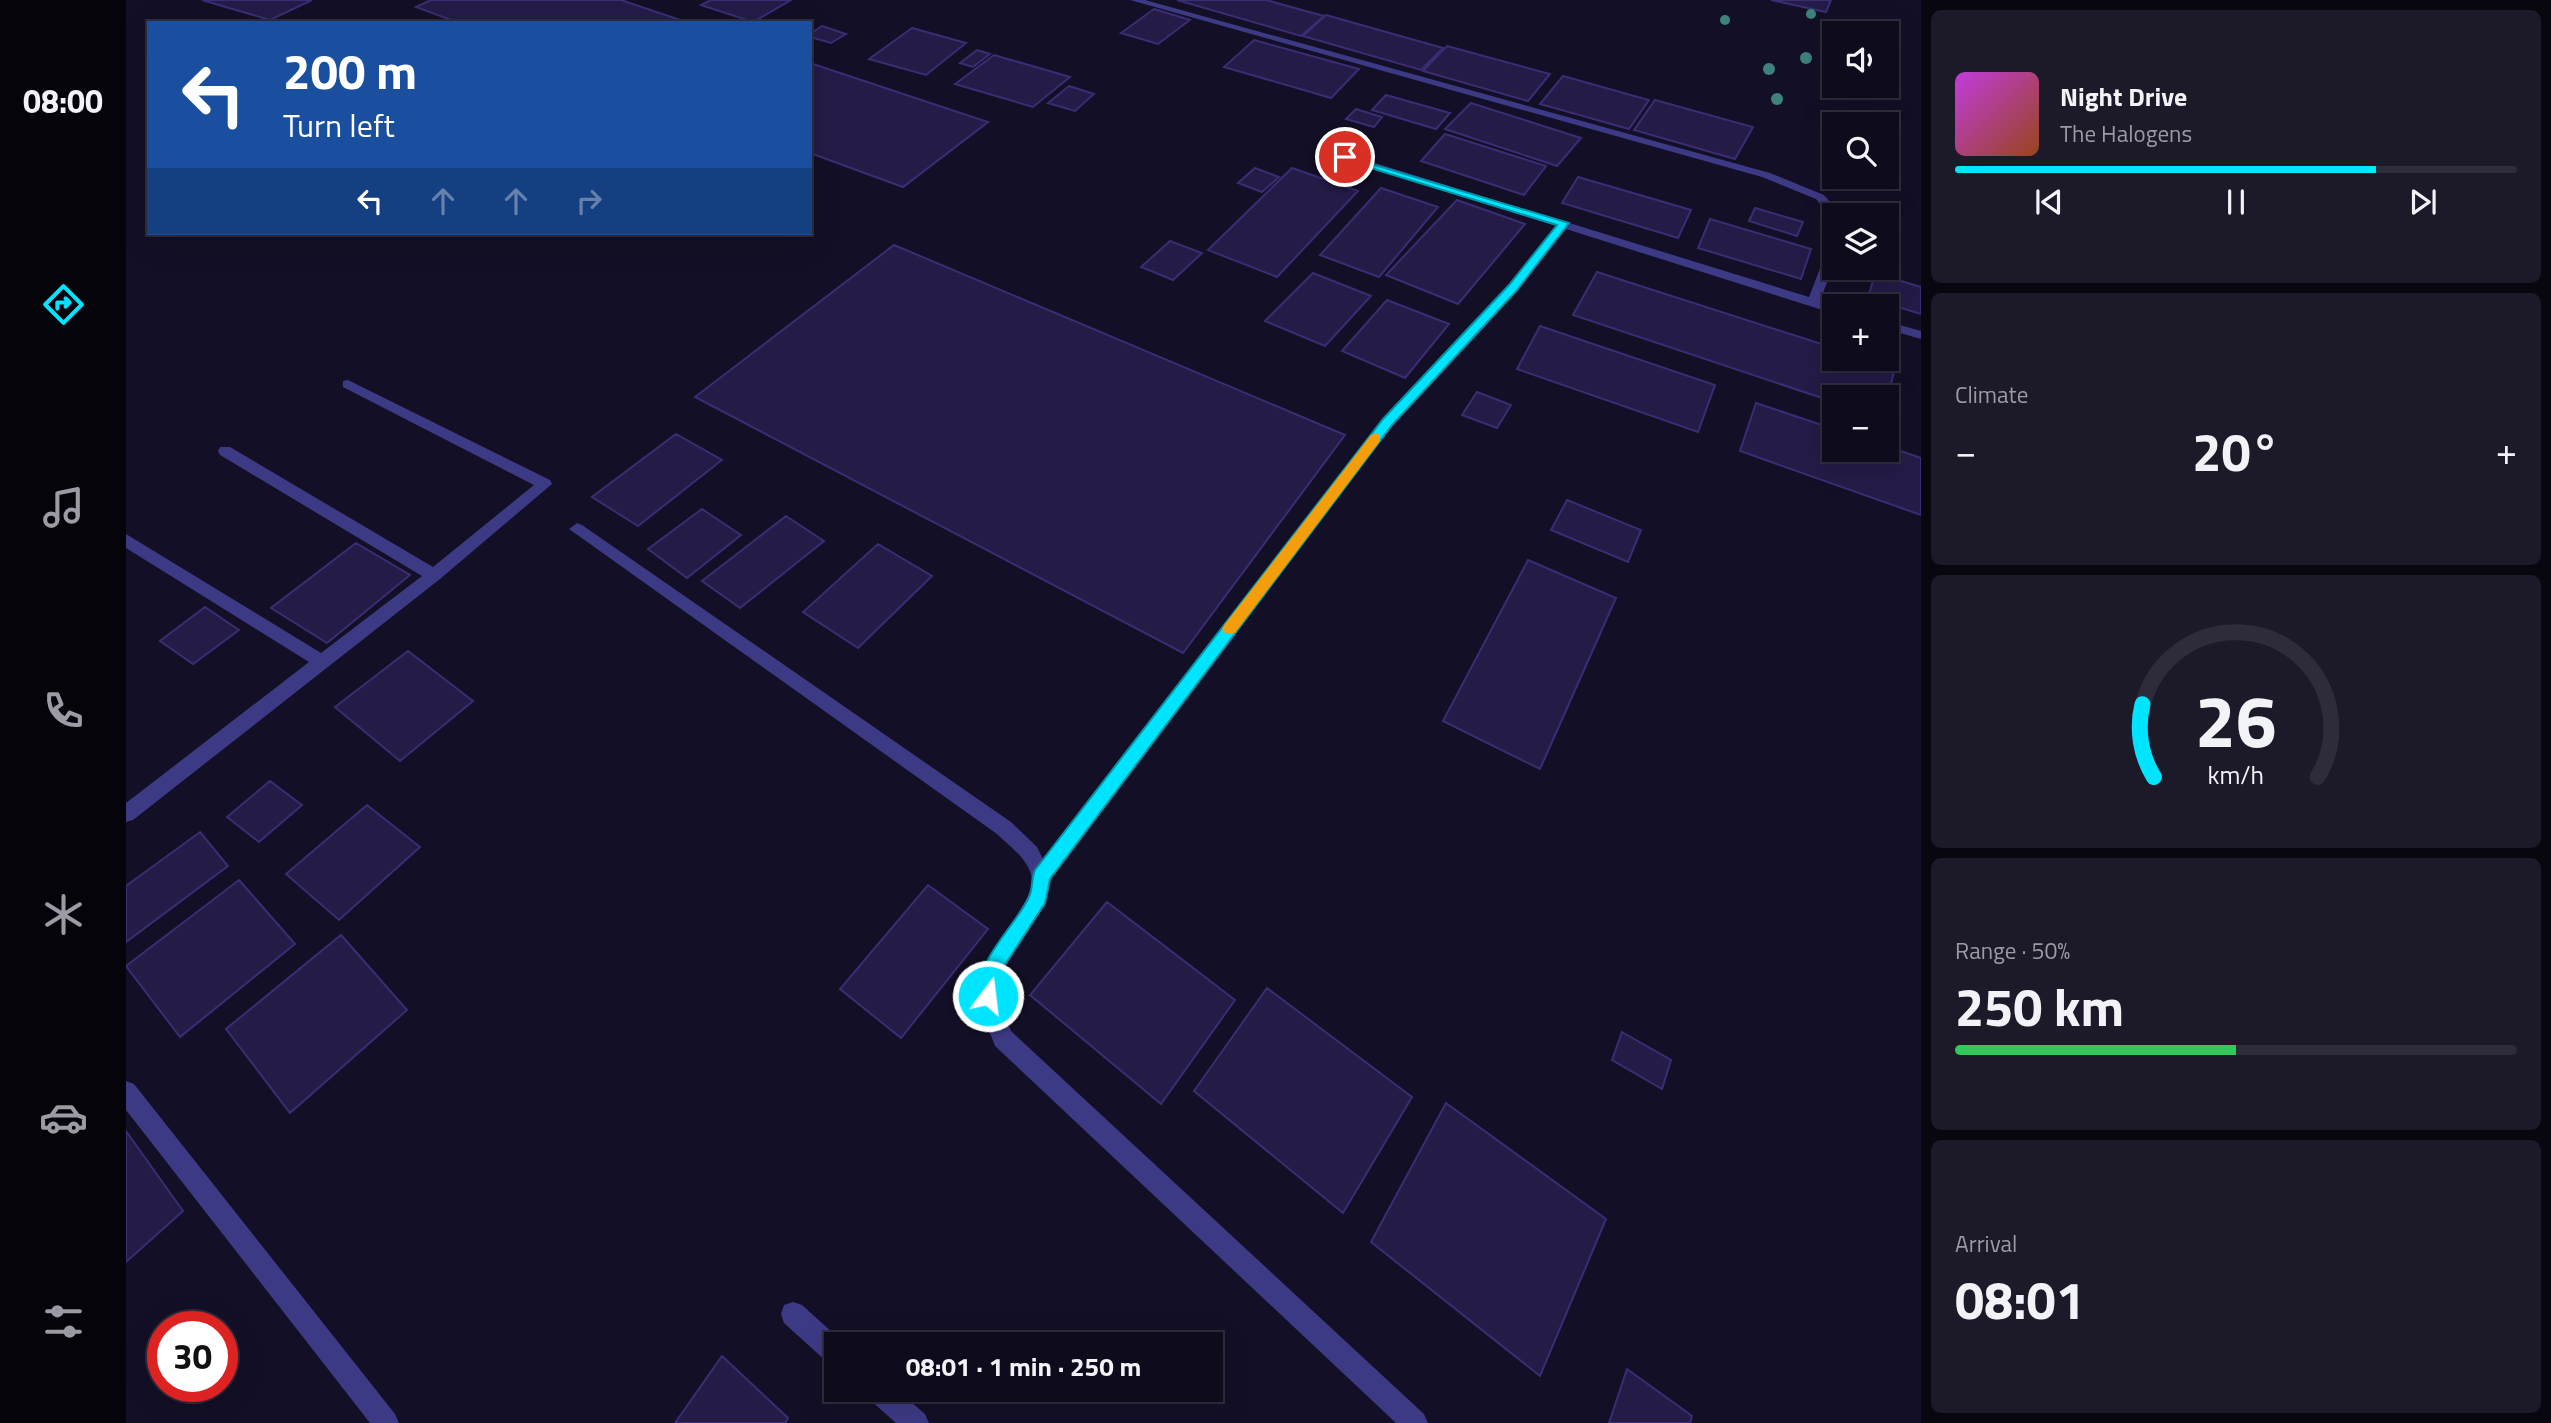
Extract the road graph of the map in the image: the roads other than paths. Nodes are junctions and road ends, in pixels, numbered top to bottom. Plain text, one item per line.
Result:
1 (1135, 0) edge
2 (1345, 157) dead end
3 (1825, 203) edge
4 (1564, 223) junction
5 (1822, 279) edge
6 (1813, 303) junction
7 (1822, 306) edge
8 (1899, 329) edge
9 (1921, 335) edge
10 (348, 384) dead end
11 (225, 451) dead end
12 (577, 529) dead end
13 (126, 540) edge
14 (434, 575) junction
15 (322, 662) junction
16 (126, 814) edge
17 (1041, 876) junction
18 (126, 1092) edge
19 (793, 1314) dead end
20 (824, 1342) edge
21 (892, 1402) edge
22 (386, 1423) edge
23 (916, 1423) edge
24 (1415, 1423) edge

1 - 3 street
2 - 4 street
4 - 6 street
4 - 17 street
5 - 6 street
6 - 7 street
8 - 9 street
10 - 14 street
11 - 14 street
12 - 17 street
13 - 15 street
14 - 15 street
15 - 16 street
17 - 24 street
18 - 22 street
19 - 20 street
21 - 23 street

